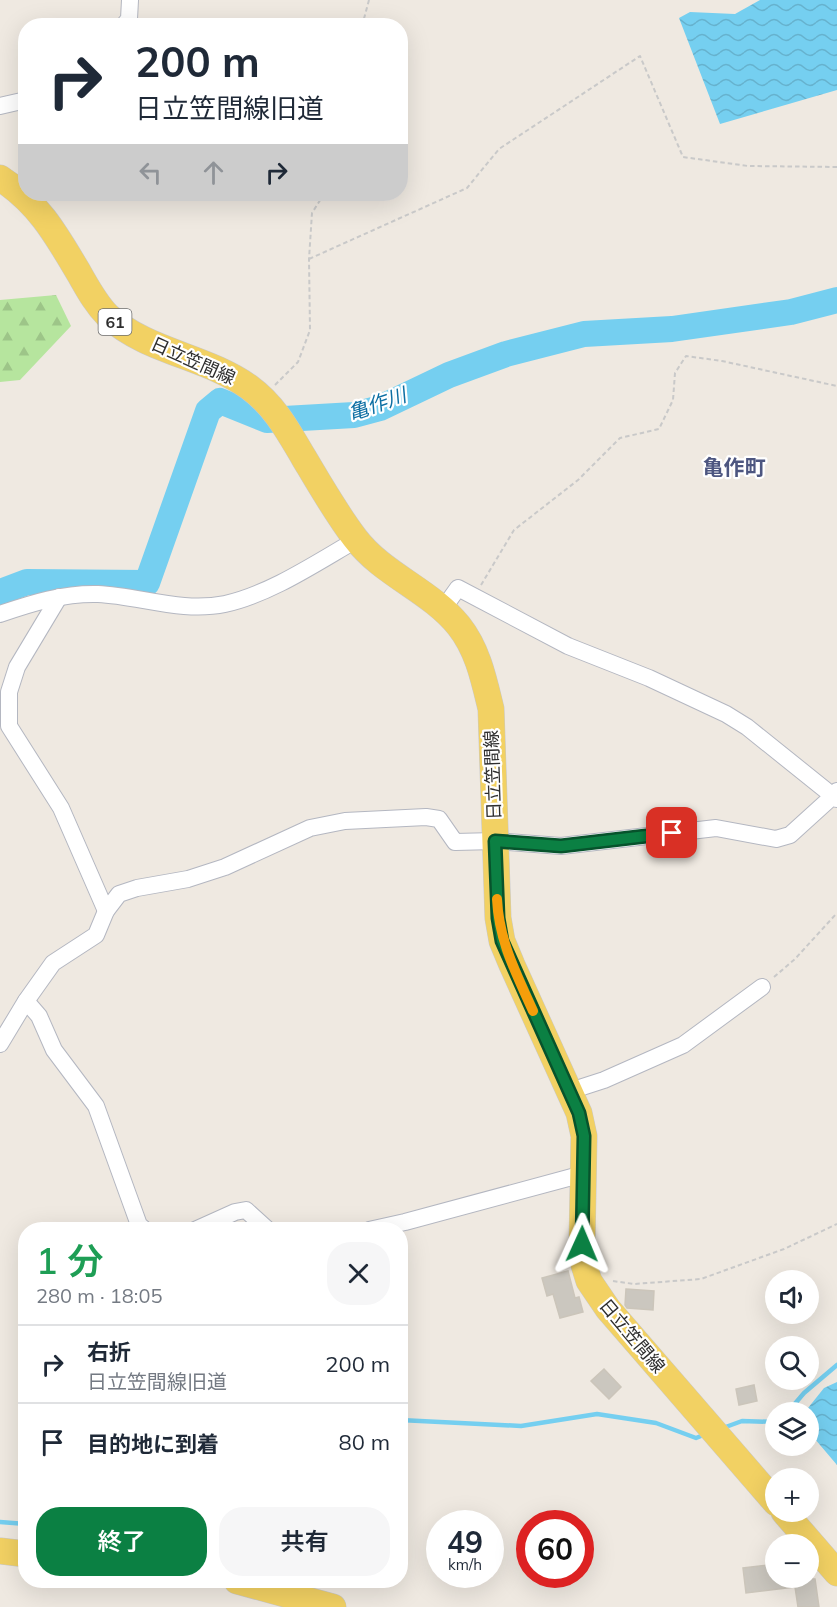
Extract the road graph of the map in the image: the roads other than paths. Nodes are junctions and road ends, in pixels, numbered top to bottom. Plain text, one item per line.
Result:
1 (130, 0) edge
2 (129, 18) edge
3 (18, 102) edge
4 (0, 106) edge
5 (0, 178) edge
6 (18, 190) edge
7 (30, 201) edge
8 (356, 540) junction
9 (59, 597) junction
10 (443, 609) junction
11 (0, 614) edge
12 (836, 795) edge
13 (495, 841) junction
14 (106, 911) junction
15 (762, 987) road end
16 (26, 1001) junction
17 (0, 1044) edge
18 (570, 1091) junction
19 (583, 1174) junction
20 (138, 1222) edge
21 (213, 1222) edge
22 (259, 1222) edge
23 (405, 1222) edge
24 (765, 1490) edge
25 (793, 1522) edge
26 (0, 1551) edge
27 (18, 1553) edge
28 (837, 1573) edge
29 (263, 1588) edge
30 (333, 1607) edge

1 - 2 street
3 - 4 street
5 - 6 main road, 日立笠間線 / 61
7 - 8 main road, 日立笠間線 / 61
8 - 9 street
8 - 10 main road, 日立笠間線 / 61
9 - 11 street
9 - 14 street
10 - 12 street
10 - 13 main road, 日立笠間線 / 61
12 - 13 street
13 - 14 street
13 - 18 main road, 日立笠間線 / 61
14 - 16 street
15 - 18 street
16 - 17 street
16 - 20 street
18 - 19 main road, 日立笠間線 / 61
19 - 23 street
19 - 24 main road, 日立笠間線 / 61
21 - 22 street
25 - 28 main road
26 - 27 main road
29 - 30 main road

